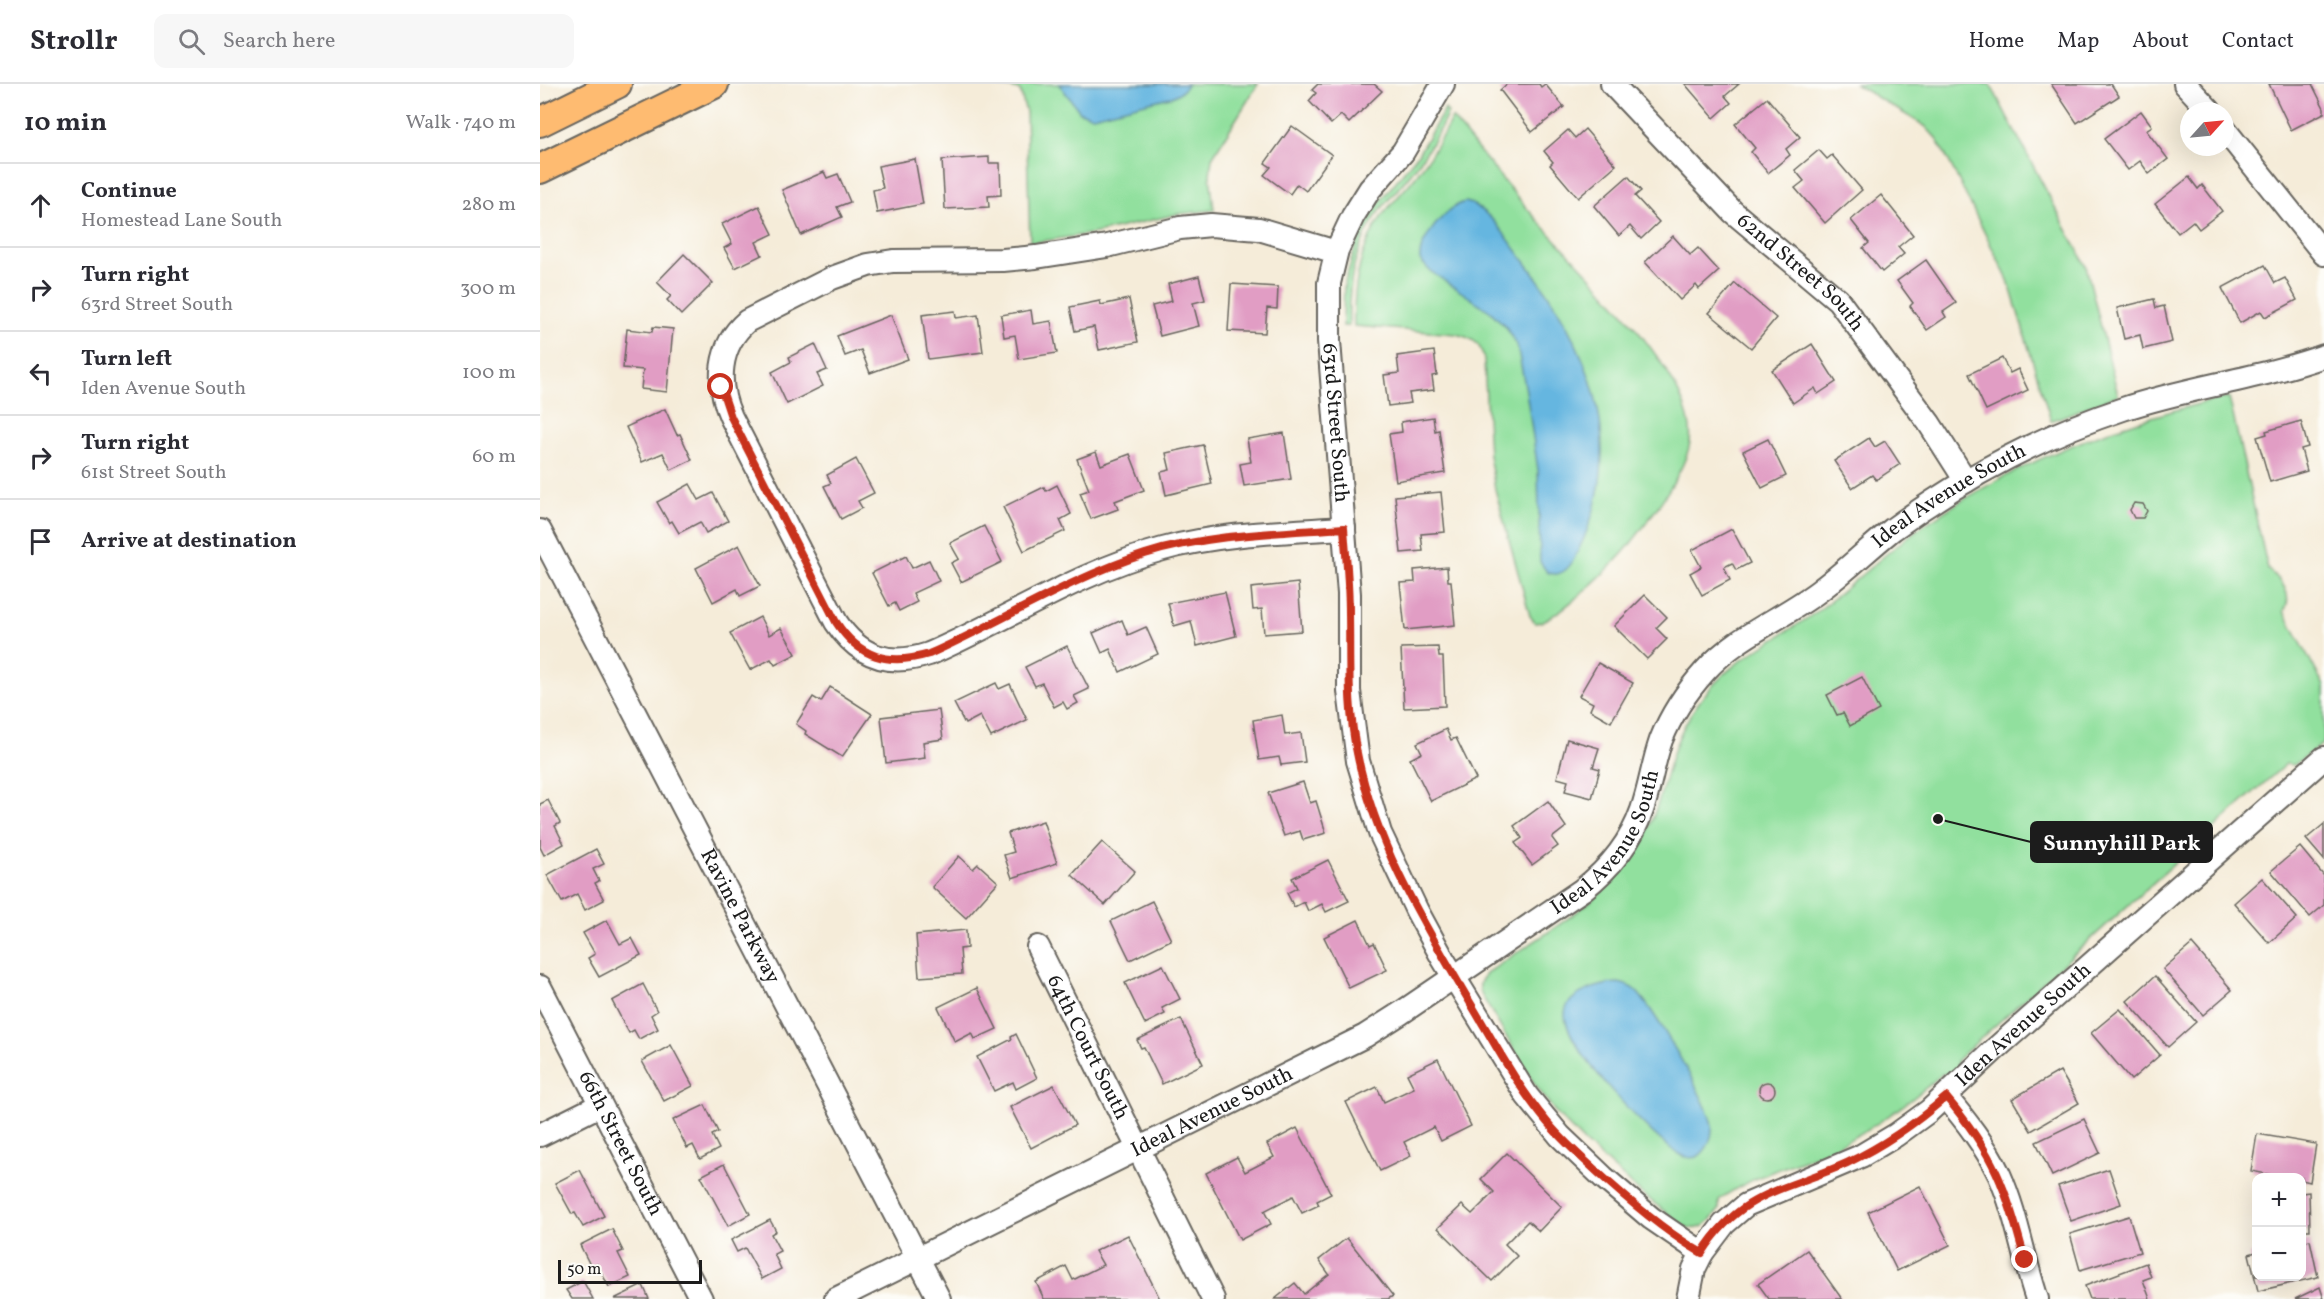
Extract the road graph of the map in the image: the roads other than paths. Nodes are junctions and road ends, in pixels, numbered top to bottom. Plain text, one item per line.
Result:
1 (617, 84) edge
2 (714, 84) edge
3 (1443, 84) edge
4 (1612, 84) edge
5 (2185, 84) edge
6 (2202, 102) edge
7 (540, 122) edge
8 (2234, 141) edge
9 (540, 170) edge
10 (1336, 252) junction
11 (2324, 255) edge
12 (2324, 356) edge
13 (1966, 481) junction
14 (1344, 528) junction
15 (540, 531) edge
16 (2324, 758) edge
17 (1038, 947) dead end
18 (1455, 977) junction
19 (540, 987) edge
20 (1946, 1097) junction
21 (600, 1105) junction
22 (540, 1136) edge
23 (1138, 1147) junction
24 (1702, 1253) junction
25 (917, 1258) junction
26 (701, 1299) edge
27 (836, 1299) edge
28 (939, 1299) edge
29 (1213, 1299) edge
30 (1688, 1299) edge
31 (2037, 1299) edge

1 - 7 main road
2 - 9 main road
3 - 10 street, 63rd Street South
4 - 13 street, 62nd Street South
5 - 6 street
8 - 11 street
10 - 14 street, 63rd Street South
10 - 14 street
12 - 13 street, Ideal Avenue South
13 - 18 street, Ideal Avenue South
14 - 18 street, 63rd Street South
15 - 25 street, Ravine Parkway
16 - 20 street, Iden Avenue South
17 - 23 street, 64th Court South
18 - 23 street, Ideal Avenue South
18 - 24 street, 63rd Street South
19 - 21 street, 66th Street South
20 - 24 street, Iden Avenue South
20 - 31 street
21 - 22 street
21 - 26 street, 66th Street South
23 - 25 street, Ideal Avenue South
23 - 29 street, 64th Court South
24 - 30 street
25 - 27 street, Ideal Avenue South
25 - 28 street, Ravine Parkway

